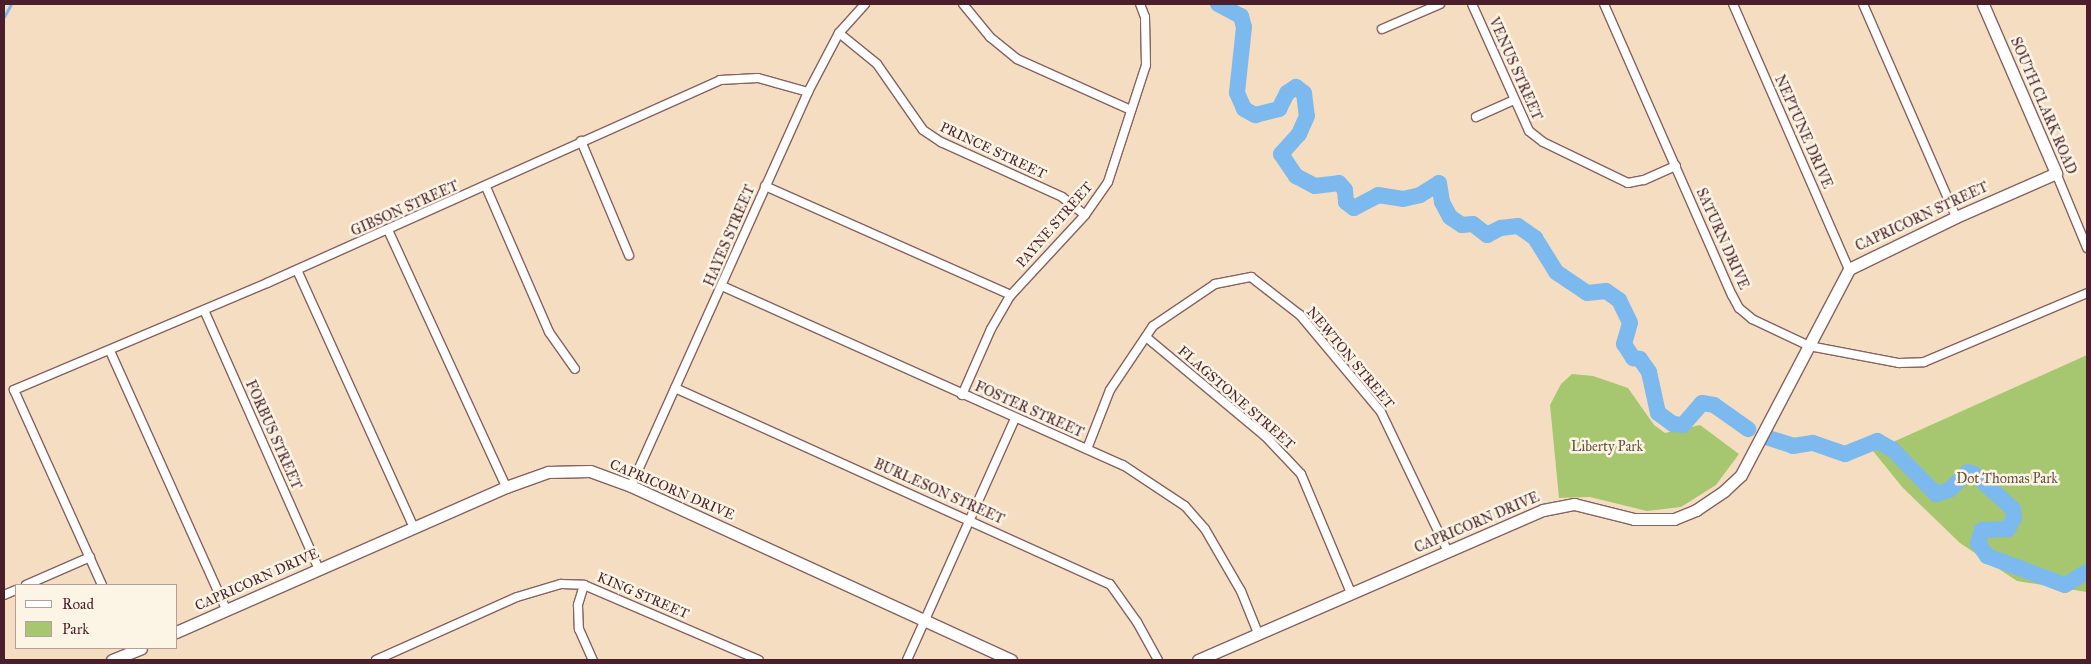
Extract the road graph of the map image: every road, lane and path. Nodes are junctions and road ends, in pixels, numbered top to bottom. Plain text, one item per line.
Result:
1 (864, 4) edge
2 (963, 4) edge
3 (1140, 4) edge
4 (1440, 4) edge
5 (1472, 4) edge
6 (1604, 4) edge
7 (1733, 4) edge
8 (1863, 4) edge
9 (1983, 4) edge
10 (1382, 29) dead end
11 (839, 33) junction
12 (808, 92) junction
13 (1514, 100) junction
14 (1131, 110) junction
15 (1476, 117) dead end
16 (581, 141) junction
17 (1676, 166) junction
18 (2056, 173) junction
19 (765, 186) junction
20 (486, 187) junction
21 (1085, 215) junction
22 (1956, 217) junction
23 (388, 230) junction
24 (2087, 248) edge
25 (629, 255) dead end
26 (1850, 269) junction
27 (297, 270) junction
28 (722, 286) junction
29 (2087, 293) edge
30 (1011, 295) junction
31 (204, 310) junction
32 (1146, 337) junction
33 (1809, 346) junction
34 (110, 351) junction
35 (575, 368) dead end
36 (675, 388) junction
37 (1782, 394) joint
38 (962, 395) junction
39 (1015, 418) junction
40 (1087, 449) junction
41 (506, 486) junction
42 (631, 486) junction
43 (970, 520) junction
44 (413, 526) junction
45 (1448, 552) junction
46 (90, 558) junction
47 (319, 570) junction
48 (28, 584) edge
49 (102, 584) edge
50 (584, 585) junction
51 (1351, 593) junction
52 (226, 609) junction
53 (924, 622) junction
54 (178, 631) edge
55 (1258, 634) junction
56 (135, 652) edge
57 (112, 660) edge
58 (376, 660) edge
59 (594, 660) edge
60 (758, 660) edge
61 (907, 660) edge
62 (1012, 660) edge
63 (1158, 660) edge
64 (1198, 660) edge

1 - 11 street, HAYES STREET
2 - 14 street
3 - 14 street, PAYNE STREET
4 - 10 street
5 - 13 street, VENUS STREET
6 - 17 street, SATURN DRIVE
7 - 26 street, NEPTUNE DRIVE
8 - 22 street
9 - 18 street, SOUTH CLARK ROAD
11 - 12 street, HAYES STREET
11 - 21 street, PRINCE STREET
12 - 16 street, GIBSON STREET
12 - 19 street, HAYES STREET
13 - 15 street
13 - 17 street, VENUS STREET
14 - 21 street, PAYNE STREET
16 - 20 street, GIBSON STREET
16 - 25 street
17 - 33 street, SATURN DRIVE
18 - 22 street, CAPRICORN STREET
18 - 24 street, SOUTH CLARK ROAD
19 - 28 street, HAYES STREET
19 - 30 street
20 - 23 street, GIBSON STREET
20 - 35 street
21 - 30 street, PAYNE STREET
22 - 26 street, CAPRICORN STREET
23 - 27 street, GIBSON STREET
23 - 41 street
26 - 33 street, CAPRICORN STREET
27 - 31 street, GIBSON STREET
27 - 44 street
28 - 36 street, HAYES STREET
28 - 38 street, FOSTER STREET
29 - 33 street, SATURN DRIVE
30 - 38 street, PAYNE STREET
31 - 34 street, GIBSON STREET
31 - 47 street, FORBUS STREET
32 - 40 street
32 - 45 street, NEWTON STREET
32 - 51 street, FLAGSTONE STREET
33 - 37 street, CAPRICORN STREET
34 - 46 street, GIBSON STREET
34 - 52 street
36 - 42 street, HAYES STREET
36 - 43 street, BURLESON STREET
37 - 45 street, CAPRICORN DRIVE
38 - 39 street, FOSTER STREET
39 - 40 street, FOSTER STREET
39 - 43 street
40 - 55 street, FOSTER STREET
41 - 42 street, CAPRICORN DRIVE
41 - 44 street, CAPRICORN DRIVE
42 - 53 street, CAPRICORN DRIVE
43 - 53 street
43 - 63 street, BURLESON STREET
44 - 47 street, CAPRICORN DRIVE
45 - 51 street, CAPRICORN DRIVE
46 - 48 street
46 - 49 street
47 - 52 street, CAPRICORN DRIVE
50 - 58 street, KING STREET
50 - 59 street
50 - 60 street, KING STREET
51 - 55 street, CAPRICORN DRIVE
52 - 54 street, CAPRICORN DRIVE
53 - 61 street
53 - 62 street, CAPRICORN DRIVE
55 - 64 street, CAPRICORN DRIVE
56 - 57 street

